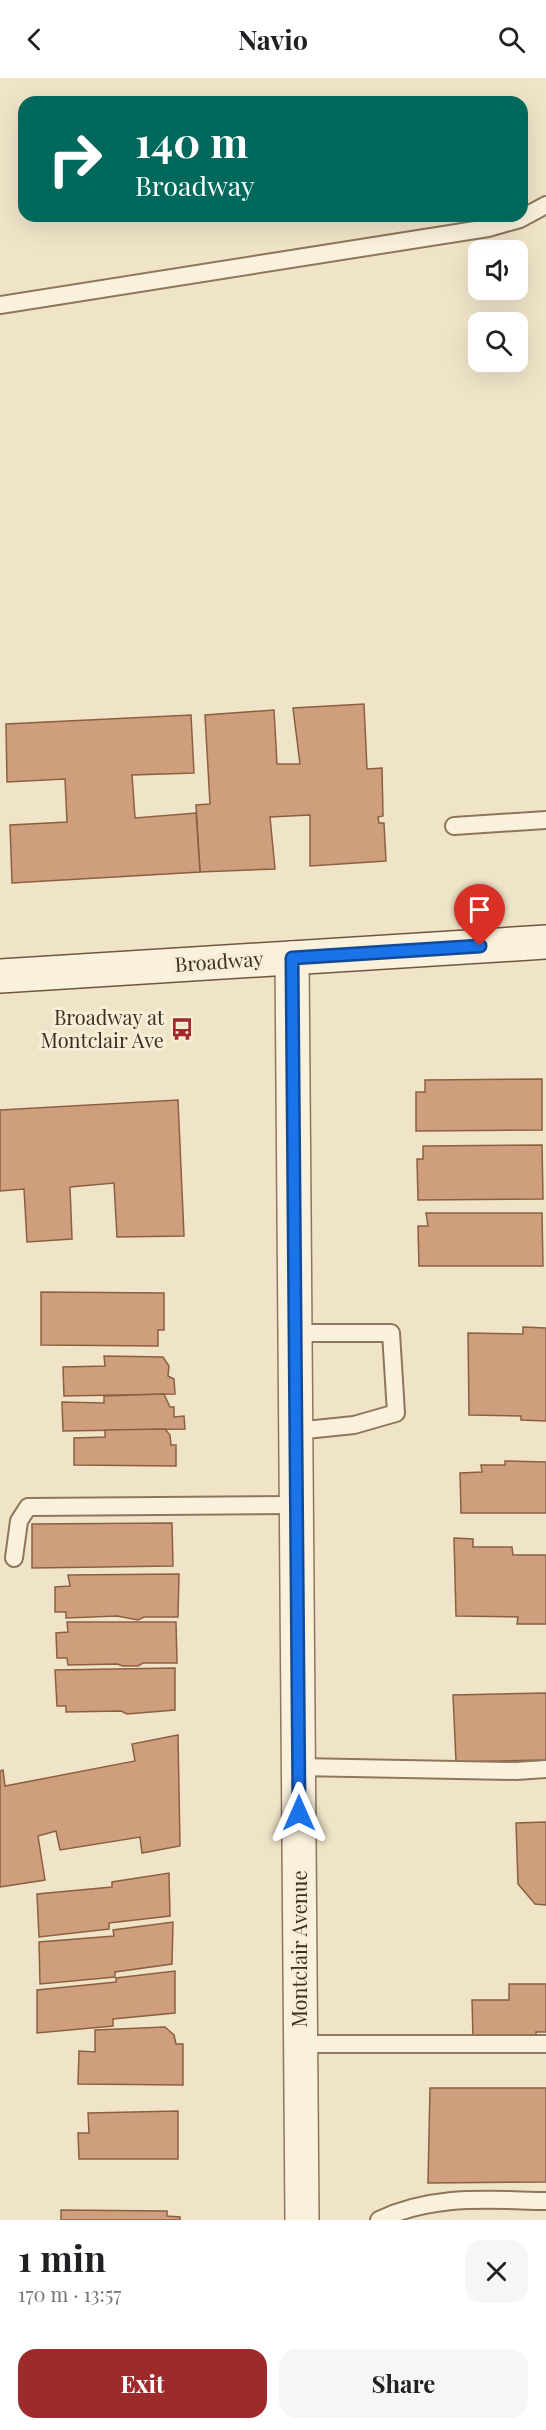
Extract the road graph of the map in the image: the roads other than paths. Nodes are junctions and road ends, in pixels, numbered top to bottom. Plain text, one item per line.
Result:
1 (546, 205) edge
2 (528, 215) edge
3 (509, 222) edge
4 (0, 305) edge
5 (546, 820) edge
6 (454, 826) dead end
7 (546, 942) edge
8 (292, 958) junction
9 (0, 976) edge
10 (295, 1332) junction
11 (296, 1431) junction
12 (296, 1505) junction
13 (15, 1558) dead end
14 (298, 1767) junction
15 (546, 1769) edge
16 (300, 2044) junction
17 (546, 2044) edge
18 (546, 2201) edge
19 (302, 2220) edge
20 (379, 2220) edge

1 - 2 lane
3 - 4 lane
5 - 6 lane
7 - 8 street, Broadway
8 - 9 street, Broadway
8 - 10 street, Montclair Avenue
10 - 11 street, Montclair Avenue
10 - 11 lane
11 - 12 street, Montclair Avenue
12 - 13 lane
12 - 14 street, Montclair Avenue
14 - 15 lane
14 - 16 street, Montclair Avenue
16 - 17 lane
16 - 19 street, Montclair Avenue
18 - 20 lane

